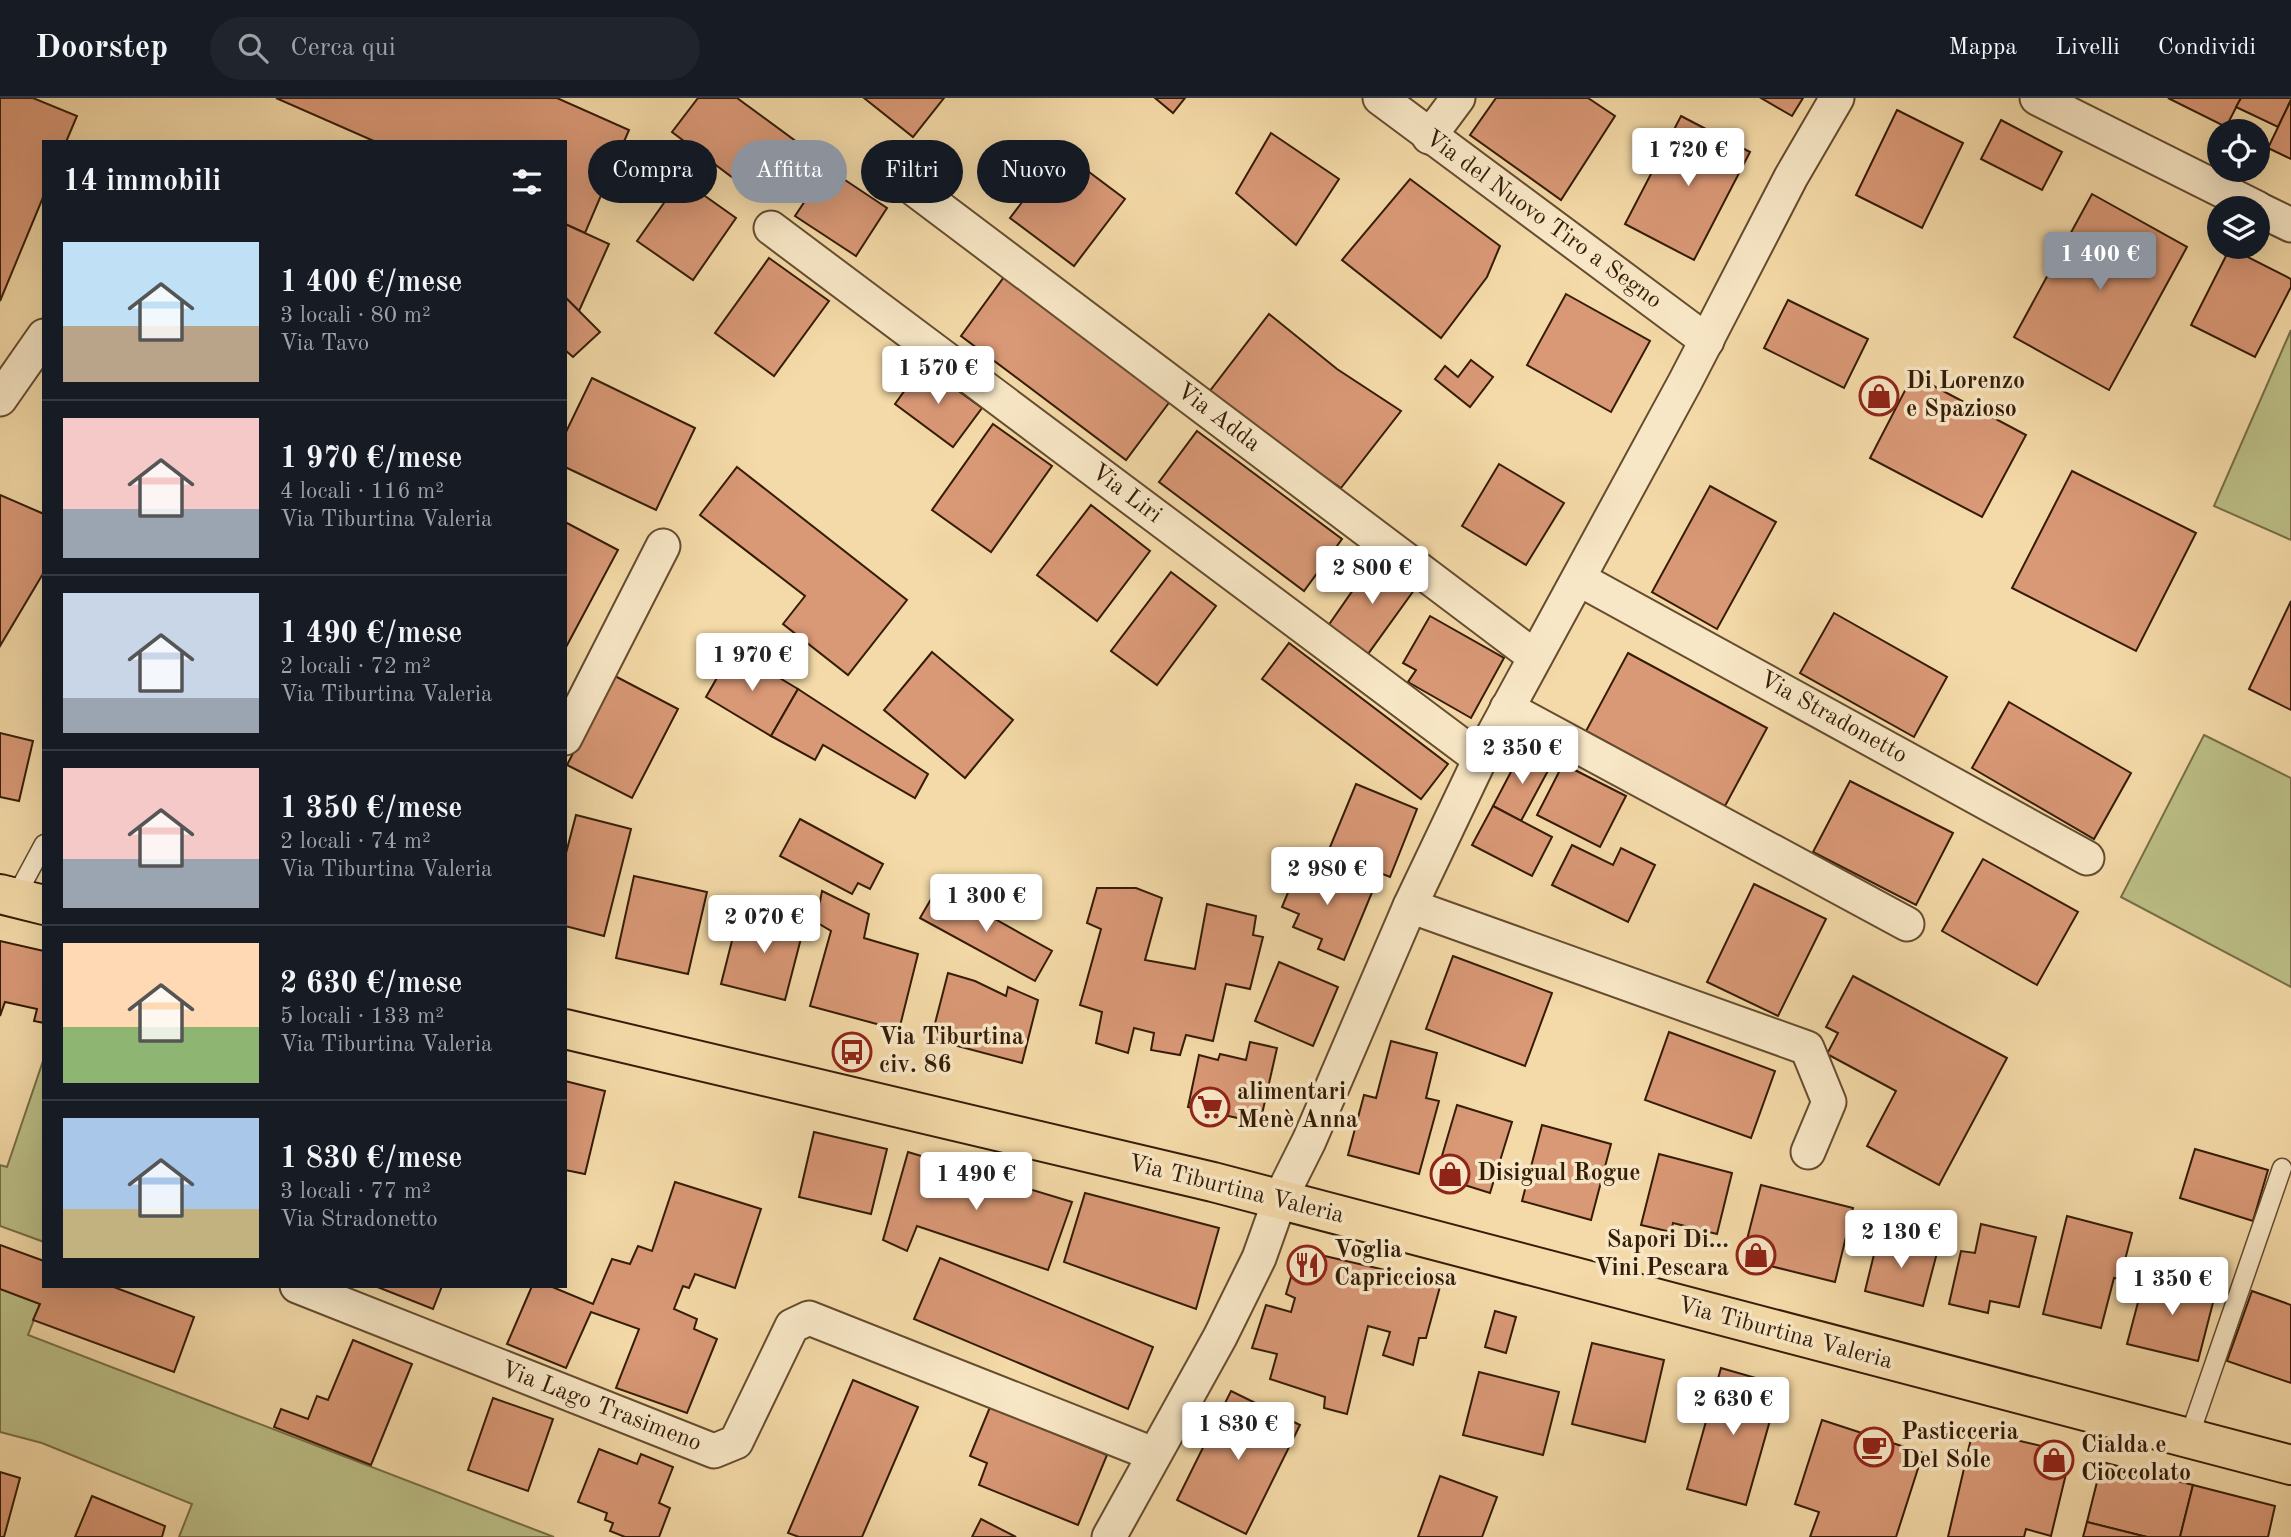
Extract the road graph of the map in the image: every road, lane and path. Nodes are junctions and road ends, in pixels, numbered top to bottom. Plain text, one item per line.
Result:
1 (1380, 98) edge
2 (1458, 98) edge
3 (1837, 98) edge
4 (2037, 98) edge
5 (1429, 137) junction
6 (2233, 196) edge
7 (933, 203) edge
8 (2270, 214) edge
9 (2291, 225) edge
10 (771, 228) dead end
11 (42, 339) edge
12 (1707, 341) junction
13 (0, 399) edge
14 (663, 546) dead end
15 (1578, 579) junction
16 (1535, 657) junction
17 (1507, 708) junction
18 (567, 734) edge
19 (1480, 759) junction
20 (42, 849) edge
21 (2087, 858) dead end
22 (20, 899) edge
23 (1410, 906) junction
24 (1907, 924) dead end
25 (567, 1029) edge
26 (1808, 1152) dead end
27 (2282, 1168) dead end
28 (1280, 1199) junction
29 (303, 1288) edge
30 (2189, 1440) junction
31 (1153, 1454) junction
32 (2291, 1465) edge
33 (1109, 1537) edge

1 - 5 street, Via del Nuovo Tiro a Segno
2 - 5 street
3 - 12 street
4 - 6 street
5 - 12 street, Via del Nuovo Tiro a Segno
7 - 16 street, Via Adda
8 - 9 street
10 - 19 street, Via Liri
11 - 13 street
12 - 15 street
14 - 18 street
15 - 16 street
15 - 21 street, Via Stradonetto
16 - 17 street
17 - 19 street
17 - 24 street
19 - 23 street
20 - 22 lane
23 - 26 street
23 - 28 street
25 - 28 main road, Via Tiburtina Valeria
27 - 30 lane
28 - 30 main road, Via Tiburtina Valeria
28 - 31 street
29 - 31 street, Via Lago Trasimeno
30 - 32 main road, Via Tiburtina Valeria
31 - 33 street

